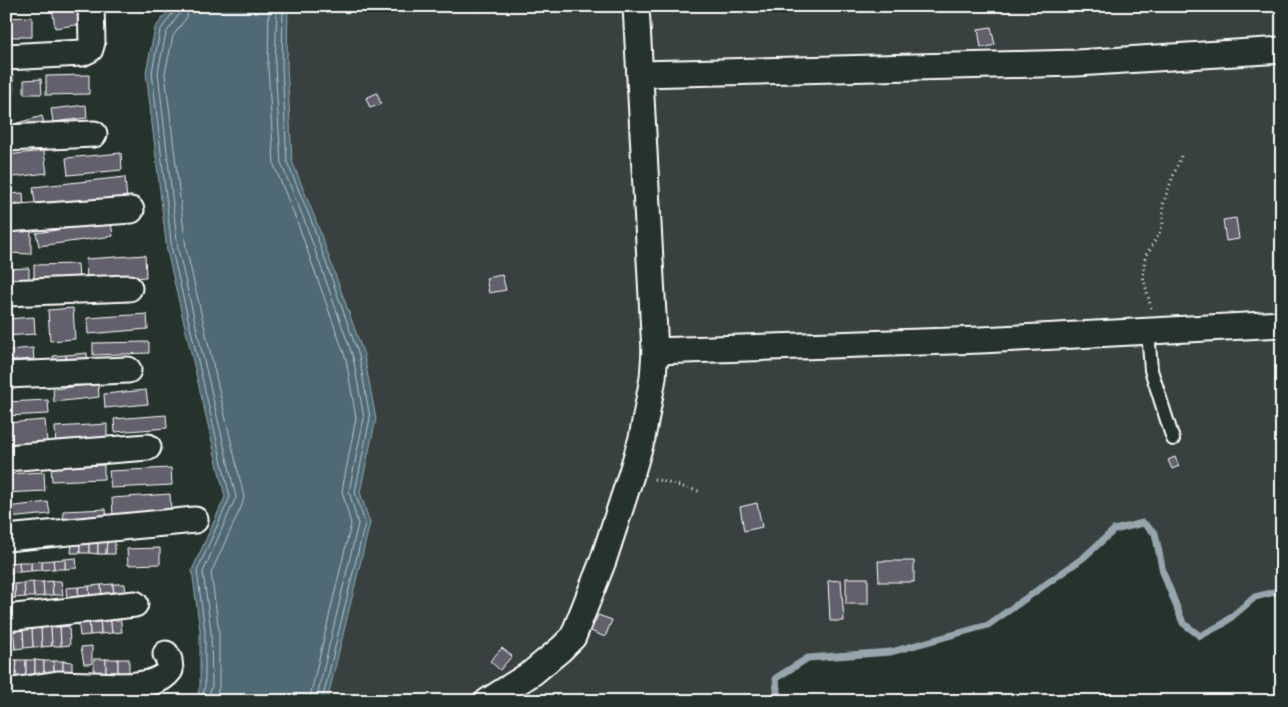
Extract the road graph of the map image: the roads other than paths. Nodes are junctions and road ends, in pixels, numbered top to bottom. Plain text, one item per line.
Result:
1 (91, 6) edge
2 (636, 6) edge
3 (1282, 50) edge
4 (6, 57) edge
5 (640, 74) junction
6 (94, 134) dead end
7 (6, 138) edge
8 (131, 210) dead end
9 (6, 219) edge
10 (129, 288) dead end
11 (6, 293) edge
12 (1282, 324) edge
13 (1153, 330) junction
14 (655, 351) junction
15 (128, 370) dead end
16 (6, 375) edge
17 (1173, 439) dead end
18 (148, 447) dead end
19 (6, 458) edge
20 (195, 520) dead end
21 (6, 538) edge
22 (135, 604) dead end
23 (6, 618) edge
24 (166, 654) dead end
25 (6, 692) edge
26 (125, 693) edge
27 (45, 694) edge
28 (488, 701) edge

1 - 4 street
2 - 5 street
3 - 5 street
5 - 14 street
6 - 7 street
8 - 9 street
10 - 11 street
12 - 13 street
13 - 14 street
13 - 17 lane
14 - 28 street
15 - 16 street
18 - 19 street
20 - 21 street
22 - 23 street
24 - 26 street
25 - 27 street
26 - 27 street

